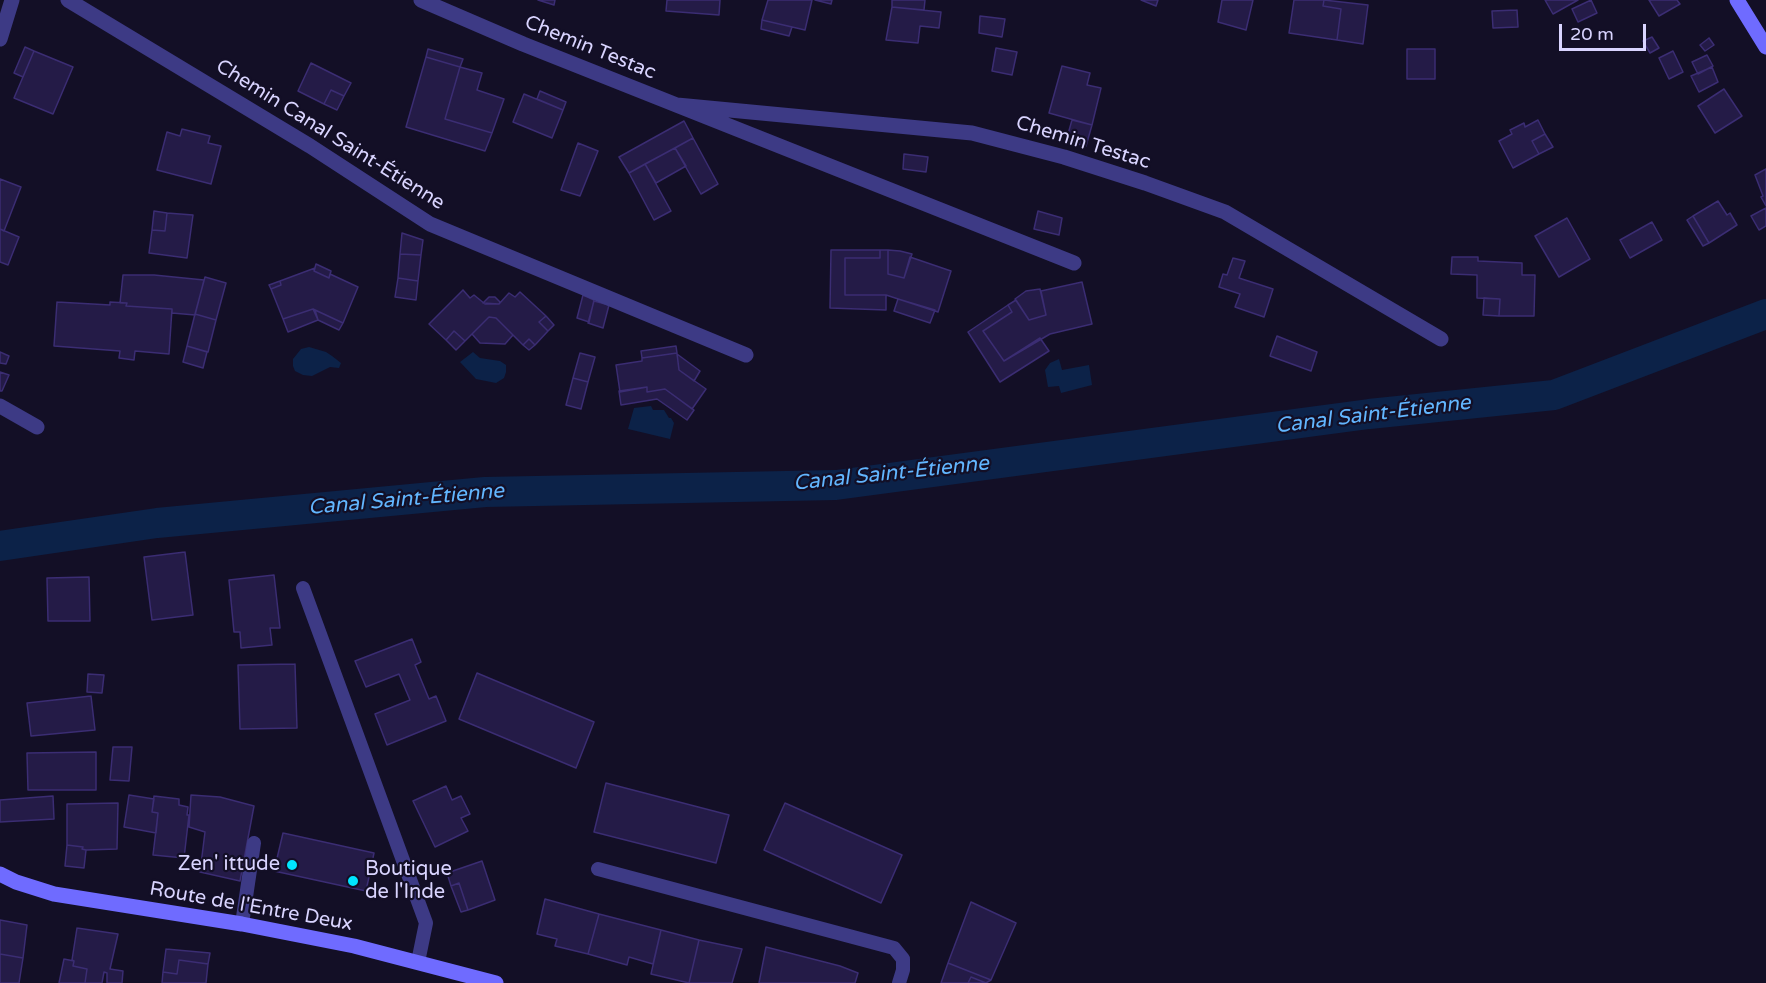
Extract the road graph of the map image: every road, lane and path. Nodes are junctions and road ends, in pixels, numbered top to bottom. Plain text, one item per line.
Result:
1 (12, 0) edge
2 (68, 0) edge
3 (421, 0) edge
4 (1737, 0) edge
5 (0, 39) edge
6 (1766, 47) edge
7 (677, 105) junction
8 (1074, 263) dead end
9 (1441, 339) dead end
10 (746, 355) dead end
11 (0, 406) edge
12 (36, 427) dead end
13 (303, 588) dead end
14 (254, 843) dead end
15 (598, 869) dead end
16 (0, 874) edge
17 (242, 924) junction
18 (418, 962) junction
19 (496, 983) edge
20 (899, 983) edge

1 - 5 street
2 - 10 street, Chemin Canal Saint-Étienne
3 - 7 street, Chemin Testac
4 - 6 main road
7 - 8 street, Chemin Testac
7 - 9 street, Chemin Testac
11 - 12 street
13 - 18 lane
14 - 17 lane
15 - 20 lane
16 - 17 main road, Route de l'Entre Deux
17 - 18 main road, Route de l'Entre Deux
18 - 19 main road, Route de l'Entre Deux

